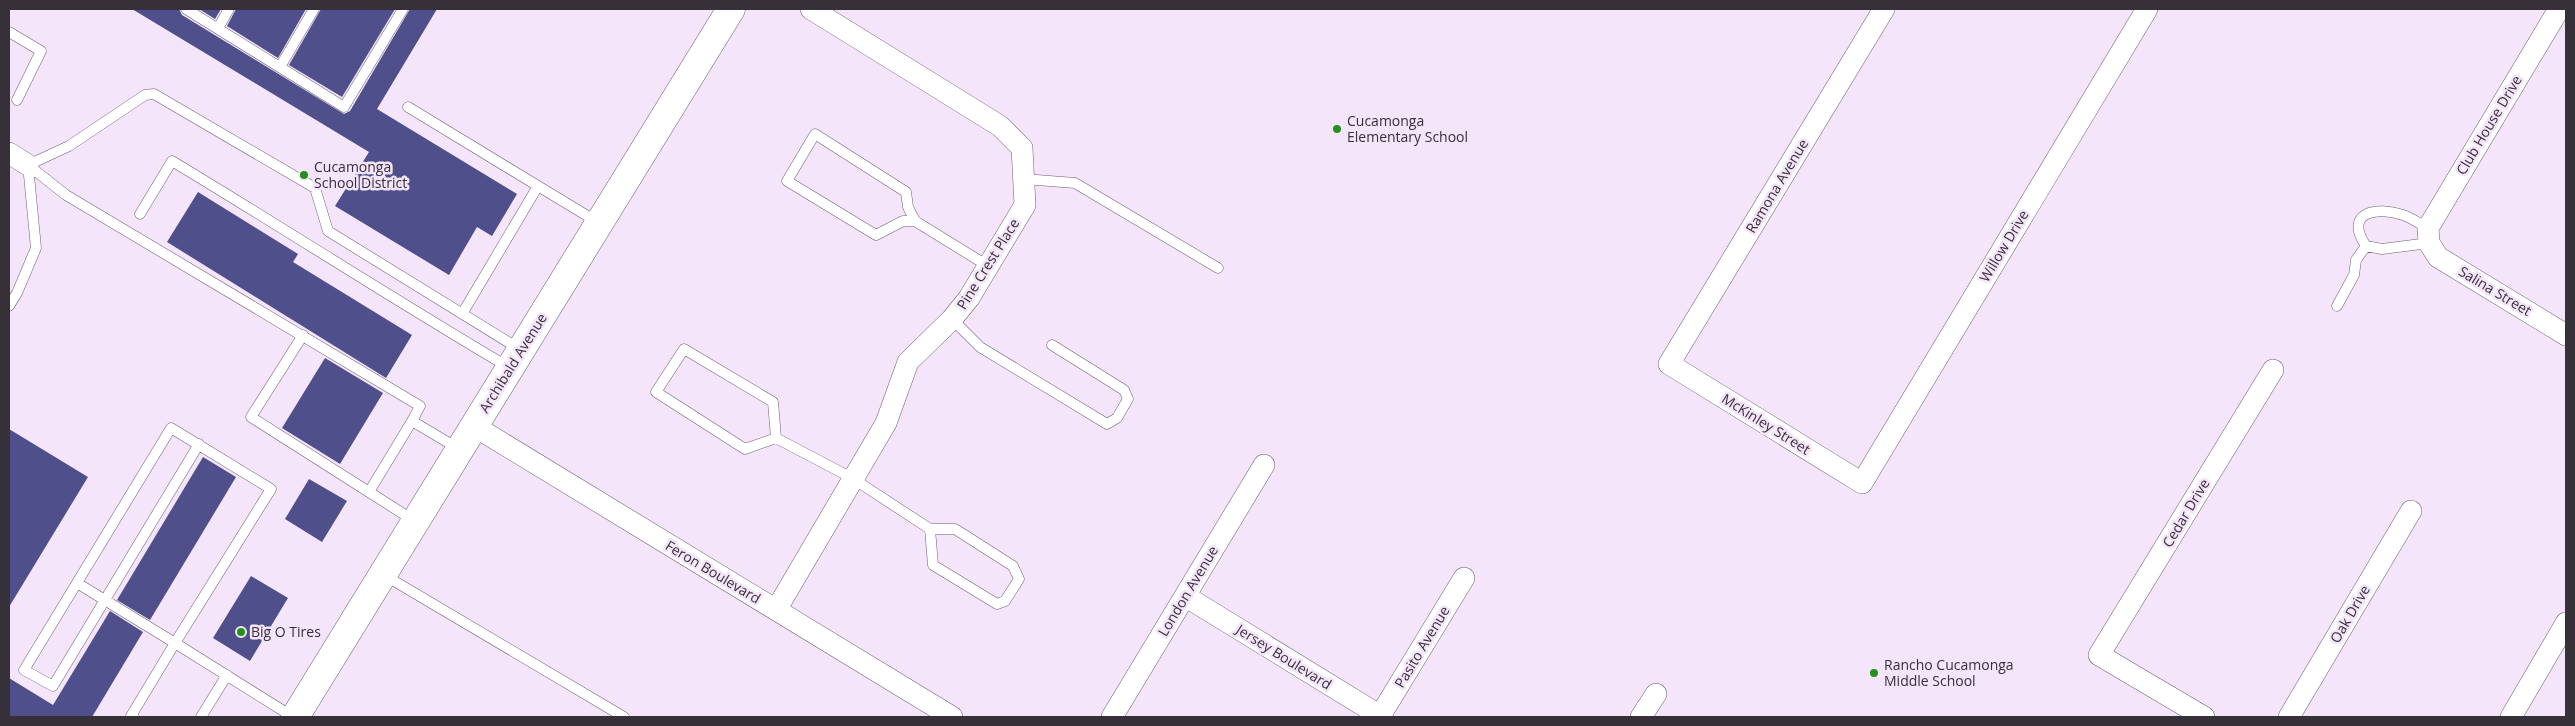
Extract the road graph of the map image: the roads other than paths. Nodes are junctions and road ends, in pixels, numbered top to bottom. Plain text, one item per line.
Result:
1 (186, 9) edge
2 (229, 9) edge
3 (314, 9) edge
4 (403, 9) edge
5 (731, 9) edge
6 (811, 9) edge
7 (1884, 9) edge
8 (2146, 9) edge
9 (2559, 9) edge
10 (218, 28) junction
11 (9, 32) edge
12 (280, 67) junction
13 (17, 100) dead end
14 (408, 107) dead end
15 (9, 154) edge
16 (28, 165) junction
17 (1024, 179) junction
18 (538, 186) junction
19 (140, 214) dead end
20 (915, 221) junction
21 (600, 223) junction
22 (2428, 236) junction
23 (2366, 246) junction
24 (988, 266) junction
25 (1218, 268) dead end
26 (9, 306) edge
27 (2337, 306) dead end
28 (462, 314) junction
29 (952, 319) junction
30 (303, 334) junction
31 (2566, 335) edge
32 (1052, 345) dead end
33 (516, 359) junction
34 (1669, 364) joint
35 (2272, 370) dead end
36 (412, 421) junction
37 (474, 426) junction
38 (776, 438) junction
39 (199, 444) junction
40 (460, 449) junction
41 (1264, 465) dead end
42 (852, 478) junction
43 (1862, 484) joint
44 (369, 492) junction
45 (2411, 511) dead end
46 (416, 522) junction
47 (930, 529) junction
48 (384, 574) junction
49 (1464, 578) dead end
50 (77, 583) junction
51 (1185, 596) junction
52 (105, 599) junction
53 (776, 610) junction
54 (2566, 623) edge
55 (176, 643) junction
56 (227, 675) junction
57 (1656, 694) dead end
58 (134, 717) edge
59 (201, 717) edge
60 (295, 717) edge
61 (624, 717) edge
62 (952, 717) edge
63 (1112, 717) edge
64 (1381, 717) edge
65 (1640, 717) edge
66 (2204, 717) edge
67 (2289, 717) edge
68 (2510, 717) edge

1 - 10 lane
2 - 10 lane
3 - 12 lane
4 - 12 lane
5 - 21 main road, Archibald Avenue
6 - 17 street, Pine Crest Place
7 - 34 street, Ramona Avenue
8 - 43 street, Willow Drive
9 - 22 street, Club House Drive
10 - 12 lane
11 - 13 lane
14 - 18 lane
15 - 16 street
16 - 26 lane
16 - 28 lane
16 - 30 lane
17 - 24 street, Pine Crest Place
17 - 25 lane
18 - 21 lane
18 - 28 lane
19 - 33 lane
20 - 20 lane
20 - 24 lane
21 - 33 main road, Archibald Avenue
22 - 23 lane
22 - 23 lane
22 - 31 street, Salina Street
23 - 27 lane
24 - 29 street, Pine Crest Place
28 - 33 lane
29 - 32 lane
29 - 42 street, Pine Crest Place
30 - 36 lane
30 - 44 lane
33 - 37 main road, Archibald Avenue
34 - 43 street, McKinley Street
35 - 66 street, Cedar Drive
36 - 40 lane
36 - 44 lane
37 - 40 main road, Archibald Avenue
37 - 53 street, Feron Boulevard
38 - 38 lane
38 - 42 lane
39 - 50 lane
39 - 52 lane
39 - 55 lane
40 - 46 main road, Archibald Avenue
41 - 51 street, London Avenue
42 - 47 lane
42 - 53 street, Pine Crest Place
44 - 46 lane
45 - 67 street, Oak Drive
46 - 48 main road, Archibald Avenue
47 - 47 lane
48 - 60 main road, Archibald Avenue
48 - 61 lane
49 - 64 street, Pasito Avenue
50 - 52 lane
50 - 52 lane
51 - 63 street, London Avenue
51 - 64 street, Jersey Boulevard
52 - 55 lane
53 - 62 street, Feron Boulevard
54 - 68 street
55 - 56 lane
55 - 58 lane
56 - 59 lane
56 - 60 lane
57 - 65 street

